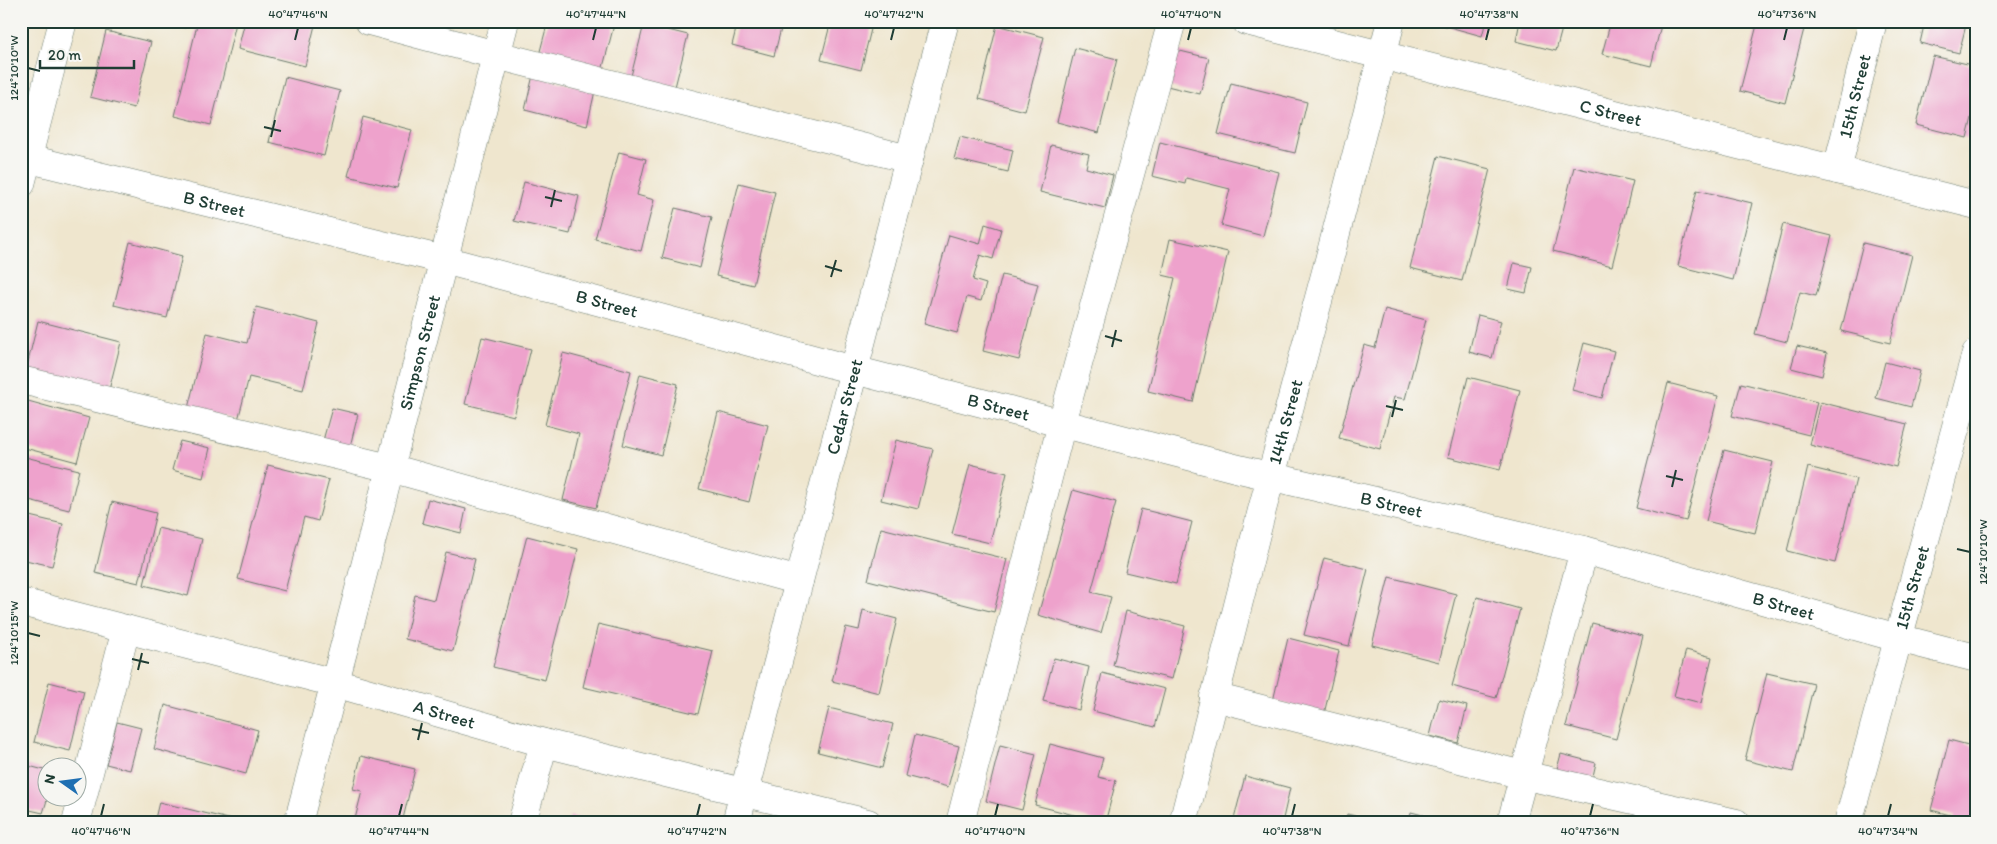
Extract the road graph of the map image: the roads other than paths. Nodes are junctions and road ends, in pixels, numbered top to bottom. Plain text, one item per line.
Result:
1 (63, 21) edge
2 (368, 21) edge
3 (505, 21) edge
4 (945, 21) edge
5 (1172, 21) edge
6 (1246, 21) edge
7 (1391, 21) edge
8 (1873, 21) edge
9 (496, 55) junction
10 (1383, 55) junction
11 (25, 158) edge
12 (909, 159) junction
13 (1837, 170) junction
14 (21, 184) edge
15 (1976, 205) edge
16 (444, 260) junction
17 (1976, 353) edge
18 (854, 370) junction
19 (21, 380) edge
20 (1062, 424) junction
21 (390, 468) junction
22 (1270, 477) junction
23 (1584, 550) junction
24 (799, 581) junction
25 (21, 602) edge
26 (126, 629) junction
27 (1898, 638) junction
28 (1976, 658) edge
29 (335, 683) junction
30 (1214, 697) junction
31 (544, 743) junction
32 (1523, 775) junction
33 (744, 791) junction
34 (76, 823) edge
35 (298, 823) edge
36 (522, 823) edge
37 (736, 823) edge
38 (868, 823) edge
39 (960, 823) edge
40 (1183, 823) edge
41 (1511, 823) edge
42 (1736, 823) edge
43 (1848, 823) edge

1 - 11 street
2 - 9 street
3 - 9 street, Simpson Street
4 - 12 street, Cedar Street
5 - 20 street
6 - 10 street, C Street
7 - 10 street, 14th Street
8 - 13 street, 15th Street
9 - 12 street
9 - 16 street, Simpson Street
10 - 13 street, C Street
10 - 22 street, 14th Street
11 - 14 street
11 - 16 street, B Street
12 - 18 street, Cedar Street
13 - 15 street, C Street
16 - 18 street, B Street
16 - 21 street, Simpson Street
17 - 27 street, 15th Street
18 - 20 street, B Street
18 - 24 street, Cedar Street
19 - 21 street
20 - 22 street, B Street
20 - 39 street
21 - 24 street
21 - 29 street, Simpson Street
22 - 23 street, B Street
22 - 30 street, 14th Street
23 - 27 street, B Street
23 - 32 street
24 - 33 street, Cedar Street
25 - 26 street, A Street
26 - 29 street, A Street
26 - 34 street
27 - 28 street, B Street
27 - 43 street, 15th Street
29 - 31 street, A Street
29 - 35 street, Simpson Street
30 - 32 street
30 - 40 street, 14th Street
31 - 33 street, A Street
31 - 36 street
32 - 41 street
32 - 42 street
33 - 37 street, Cedar Street
33 - 38 street, A Street

